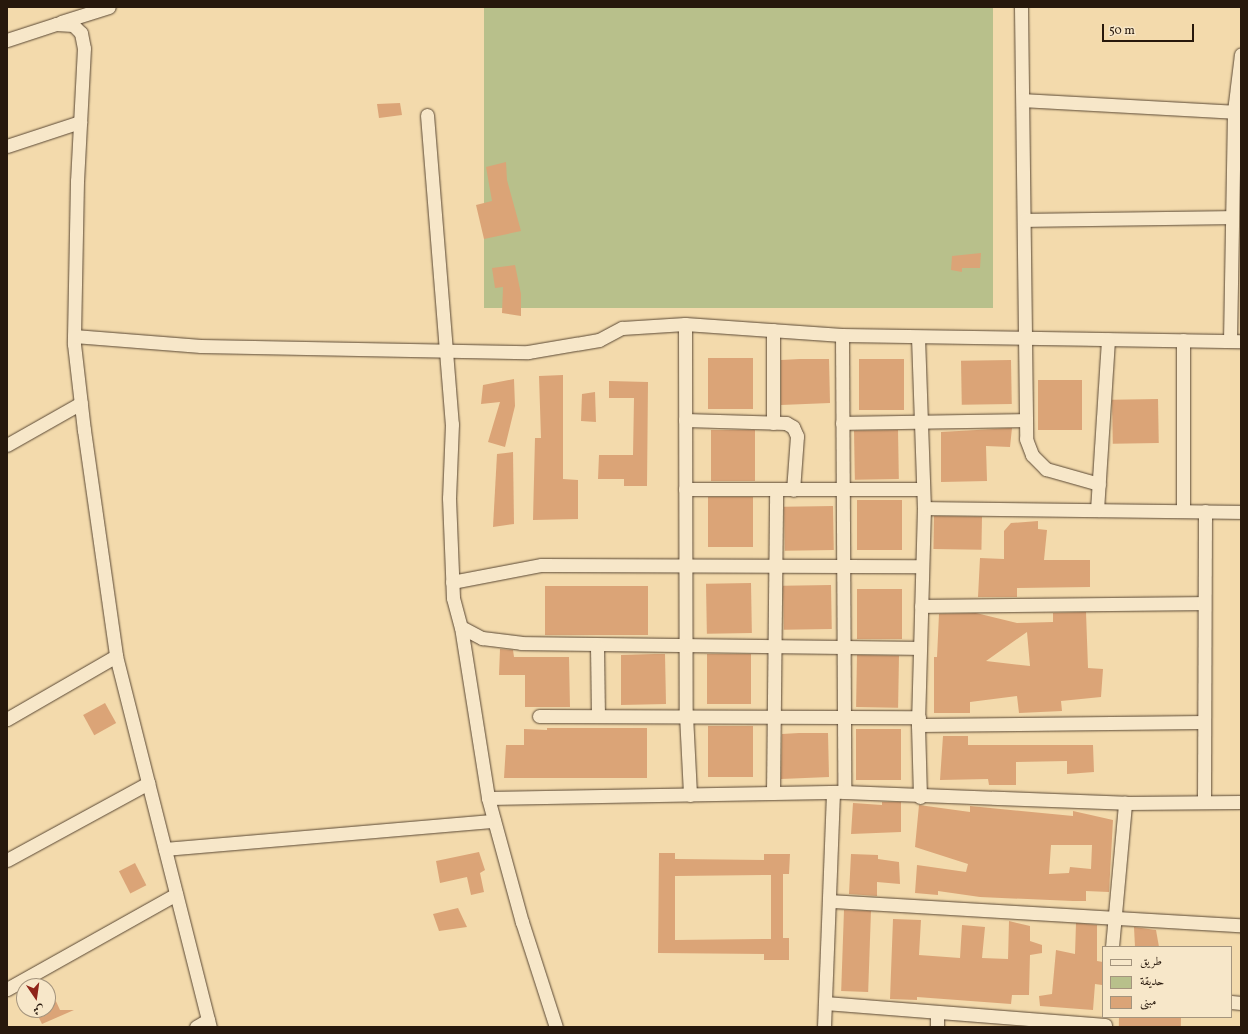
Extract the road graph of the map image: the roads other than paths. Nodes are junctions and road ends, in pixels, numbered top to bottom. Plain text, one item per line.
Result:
1 (109, 7) edge
2 (1021, 7) edge
3 (56, 24) junction
4 (7, 40) edge
5 (1241, 54) edge
6 (1023, 100) junction
7 (1238, 112) edge
8 (427, 115) dead end
9 (80, 122) junction
10 (7, 146) edge
11 (1232, 217) junction
12 (1025, 220) junction
13 (685, 324) junction
14 (773, 330) junction
15 (842, 335) junction
16 (74, 336) junction
17 (918, 337) junction
18 (1026, 338) junction
19 (1108, 339) junction
20 (1183, 340) junction
21 (1236, 341) edge
22 (447, 350) junction
23 (81, 403) junction
24 (685, 420) junction
25 (1026, 420) junction
26 (921, 421) junction
27 (773, 423) junction
28 (842, 423) junction
29 (7, 444) edge
30 (1099, 484) junction
31 (685, 489) junction
32 (923, 489) junction
33 (776, 490) junction
34 (793, 490) junction
35 (843, 491) junction
36 (924, 508) junction
37 (1097, 510) junction
38 (1183, 511) junction
39 (1205, 511) junction
40 (1241, 512) edge
41 (685, 566) junction
42 (774, 566) junction
43 (922, 566) junction
44 (843, 567) junction
45 (452, 582) junction
46 (1204, 603) junction
47 (921, 606) junction
48 (460, 627) junction
49 (775, 645) junction
50 (844, 645) junction
51 (597, 646) junction
52 (686, 647) junction
53 (920, 648) junction
54 (116, 656) junction
55 (598, 715) junction
56 (686, 715) junction
57 (539, 716) dead end
58 (775, 717) junction
59 (844, 718) junction
60 (7, 719) edge
61 (918, 721) junction
62 (1204, 722) junction
63 (148, 783) junction
64 (839, 792) junction
65 (774, 793) junction
66 (690, 795) junction
67 (920, 797) junction
68 (488, 798) junction
69 (1204, 800) junction
70 (1241, 802) edge
71 (1125, 803) junction
72 (494, 821) junction
73 (165, 849) junction
74 (7, 860) edge
75 (176, 894) junction
76 (831, 901) junction
77 (1115, 916) junction
78 (1241, 925) edge
79 (1112, 946) edge
80 (7, 989) edge
81 (825, 1003) junction
82 (937, 1013) junction
83 (1105, 1023) edge
84 (209, 1024) edge
85 (196, 1027) edge
86 (556, 1027) edge
87 (824, 1027) edge
88 (937, 1027) edge

1 - 3 street
2 - 6 street
3 - 4 street
3 - 9 street
5 - 7 street
6 - 7 street
6 - 12 street
7 - 11 street
8 - 22 street
9 - 10 street
9 - 16 street
11 - 12 street
11 - 21 street
12 - 18 street
13 - 14 street
13 - 22 street
13 - 24 street
14 - 15 street
14 - 27 street
15 - 17 street
15 - 28 street
16 - 22 street
16 - 23 street
17 - 18 street
17 - 26 street
18 - 19 street
18 - 25 street
19 - 20 street
19 - 30 street
20 - 21 street
20 - 38 street
22 - 45 street
23 - 29 street
23 - 54 street
24 - 27 street
24 - 31 street
25 - 26 street
25 - 30 street
26 - 28 street
26 - 32 street
27 - 34 street
28 - 35 street
30 - 37 street
31 - 33 street
31 - 41 street
32 - 35 street
32 - 36 street
33 - 34 street
33 - 42 street
34 - 35 street
35 - 44 street
36 - 37 street
36 - 43 street
37 - 38 street
38 - 39 street
39 - 40 street
39 - 46 street
41 - 42 street
41 - 45 street
41 - 52 street
42 - 44 street
42 - 49 street
43 - 44 street
43 - 47 street
44 - 50 street
45 - 48 street
46 - 47 street
46 - 62 street
47 - 53 street
48 - 51 street
48 - 68 street
49 - 50 street
49 - 52 street
49 - 58 street
50 - 53 street
50 - 59 street
51 - 52 street
51 - 55 street
52 - 56 street
53 - 61 street
54 - 60 street
54 - 63 street
55 - 56 street
55 - 57 street
56 - 58 street
56 - 66 street
58 - 59 street
58 - 65 street
59 - 61 street
59 - 64 street
61 - 62 street
61 - 67 street
62 - 69 street
63 - 73 street
63 - 74 street
64 - 65 street
64 - 67 street
64 - 76 street
65 - 66 street
66 - 68 street
67 - 71 street
68 - 72 street
69 - 70 street
69 - 71 street
71 - 77 street
72 - 73 street
72 - 86 street
73 - 75 street
75 - 80 street
75 - 84 street
76 - 77 street
76 - 81 street
77 - 78 street
77 - 79 street
81 - 82 street
81 - 87 street
82 - 83 street
82 - 88 street
84 - 85 street

